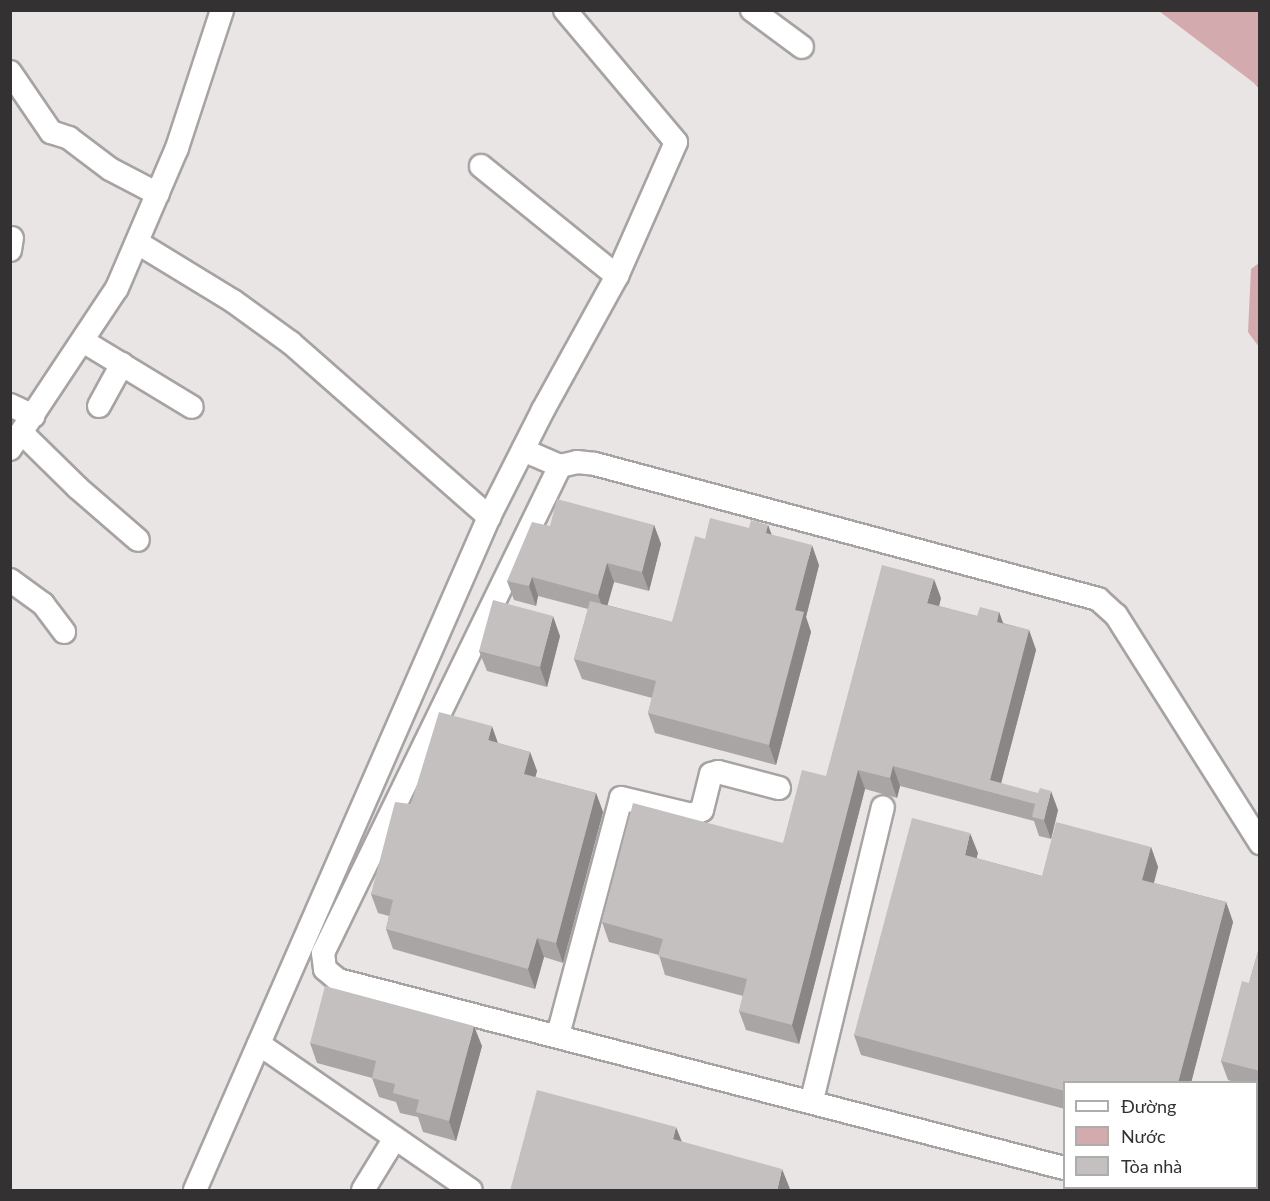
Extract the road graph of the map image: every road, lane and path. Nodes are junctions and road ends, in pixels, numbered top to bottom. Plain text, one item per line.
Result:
1 (222, 10) edge
2 (565, 10) edge
3 (752, 10) edge
4 (802, 47) dead end
5 (10, 72) edge
6 (481, 166) dead end
7 (158, 194) junction
8 (138, 243) junction
9 (617, 276) junction
10 (83, 341) junction
11 (122, 364) junction
12 (10, 405) edge
13 (99, 406) dead end
14 (192, 407) dead end
15 (22, 432) edge
16 (523, 450) junction
17 (560, 466) junction
18 (489, 518) junction
19 (138, 540) dead end
20 (10, 580) edge
21 (64, 632) dead end
22 (778, 789) dead end
23 (883, 807) dead end
24 (1260, 843) edge
25 (558, 1035) junction
26 (259, 1044) junction
27 (812, 1100) junction
28 (395, 1138) junction
29 (1063, 1167) edge
30 (195, 1191) edge
31 (363, 1191) edge
32 (471, 1191) edge

1 - 7 street
2 - 9 street
3 - 4 street
5 - 7 street
6 - 9 street
7 - 8 street
8 - 10 street
8 - 18 street
9 - 16 street
10 - 11 street
10 - 15 street
11 - 13 street
11 - 14 street
12 - 15 street
15 - 19 street
16 - 17 street
16 - 18 street
17 - 24 street
17 - 25 street
18 - 26 street
20 - 21 street
22 - 25 street
23 - 27 street
25 - 27 street
26 - 28 street
26 - 30 street
27 - 29 street
28 - 31 street
28 - 32 street

